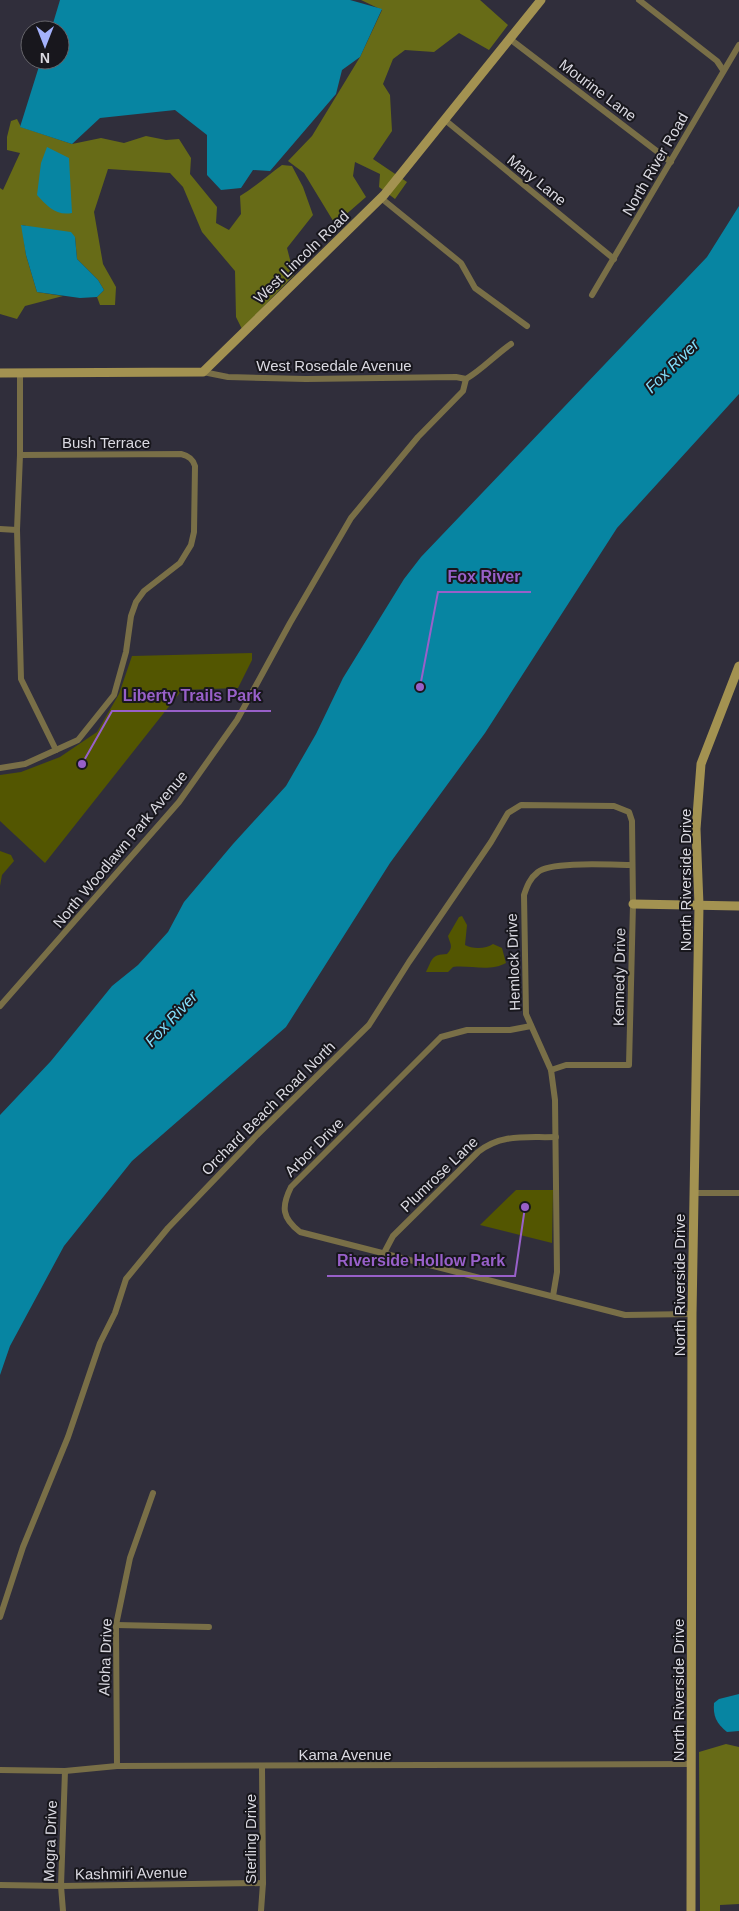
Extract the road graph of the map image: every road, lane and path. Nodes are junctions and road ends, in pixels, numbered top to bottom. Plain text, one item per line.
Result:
1 (540, 0) edge
2 (639, 0) edge
3 (510, 39) junction
4 (739, 45) edge
5 (724, 70) junction
6 (445, 120) junction
7 (671, 162) junction
8 (381, 198) junction
9 (614, 259) junction
10 (592, 295) dead end
11 (527, 326) dead end
12 (511, 344) dead end
13 (203, 372) junction
14 (0, 373) edge
15 (20, 373) junction
16 (466, 379) junction
17 (20, 455) junction
18 (0, 529) edge
19 (17, 530) junction
20 (739, 666) edge
21 (56, 750) junction
22 (0, 768) edge
23 (629, 812) joint
24 (632, 865) junction
25 (633, 904) junction
26 (699, 905) junction
27 (739, 906) edge
28 (0, 1006) edge
29 (531, 1026) junction
30 (551, 1070) junction
31 (556, 1138) junction
32 (693, 1193) junction
33 (739, 1193) edge
34 (384, 1253) junction
35 (553, 1296) junction
36 (692, 1314) junction
37 (153, 1493) dead end
38 (0, 1617) edge
39 (116, 1625) junction
40 (209, 1627) dead end
41 (691, 1764) junction
42 (117, 1766) junction
43 (262, 1767) junction
44 (0, 1770) edge
45 (65, 1771) junction
46 (263, 1883) junction
47 (0, 1884) edge
48 (61, 1886) junction
49 (62, 1911) edge
50 (261, 1911) edge
51 (691, 1911) edge

1 - 3 street, West Lincoln Road
2 - 5 street
3 - 6 street, West Lincoln Road
3 - 7 street, Mourine Lane
4 - 5 street, North River Road
5 - 7 street, North River Road
6 - 8 street, West Lincoln Road
6 - 9 street, Mary Lane
7 - 9 street, North River Road
8 - 11 street
8 - 13 street, West Lincoln Road
9 - 10 street, North River Road
12 - 16 street
13 - 15 street
13 - 16 street, West Rosedale Avenue
14 - 15 street
15 - 17 street
16 - 28 street, North Woodlawn Park Avenue
17 - 19 street
17 - 21 street, Bush Terrace
18 - 19 street
19 - 21 street
20 - 26 street, North Riverside Drive
21 - 22 street
23 - 24 street, Kennedy Drive
23 - 38 street, Orchard Beach Road North
24 - 25 street, Kennedy Drive
24 - 29 street, Hemlock Drive
25 - 26 street
25 - 30 street, Kennedy Drive
26 - 27 street
26 - 32 street, North Riverside Drive
29 - 30 street, Hemlock Drive
29 - 34 street, Arbor Drive
30 - 31 street, Hemlock Drive
31 - 34 street, Plumrose Lane
31 - 35 street, Hemlock Drive
32 - 33 street
32 - 36 street, North Riverside Drive
34 - 35 street, Arbor Drive
35 - 36 street, Arbor Drive
36 - 41 street, North Riverside Drive
37 - 39 street, Aloha Drive
39 - 40 street
39 - 42 street, Aloha Drive
41 - 43 street, Kama Avenue
41 - 51 street, North Riverside Drive
42 - 43 street, Kama Avenue
42 - 45 street, Kama Avenue
43 - 46 street, Sterling Drive
44 - 45 street, Kama Avenue
45 - 48 street, Mogra Drive
46 - 48 street, Kashmiri Avenue
46 - 50 street, Sterling Drive
47 - 48 street, Kashmiri Avenue
48 - 49 street, Mogra Drive

